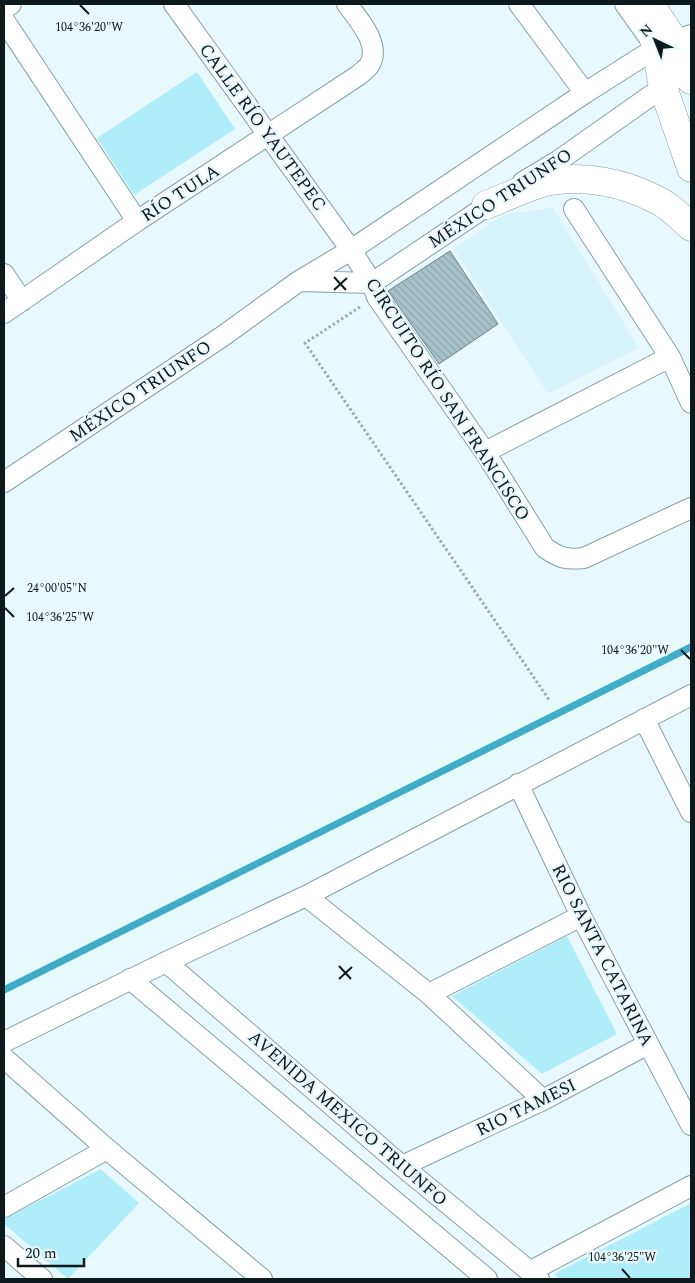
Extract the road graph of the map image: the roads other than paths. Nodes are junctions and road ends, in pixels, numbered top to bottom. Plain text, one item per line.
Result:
1 (11, 4) edge
2 (174, 4) edge
3 (347, 4) edge
4 (519, 4) edge
5 (625, 4) edge
6 (645, 4) edge
7 (650, 4) edge
8 (4, 9) edge
9 (4, 20) edge
10 (674, 41) edge
11 (690, 71) edge
12 (663, 87) junction
13 (585, 93) junction
14 (269, 134) junction
15 (691, 168) edge
16 (486, 205) junction
17 (574, 209) dead end
18 (137, 221) junction
19 (691, 227) edge
20 (352, 250) junction
21 (4, 274) edge
22 (299, 281) junction
23 (374, 290) junction
24 (22, 301) junction
25 (4, 313) edge
26 (670, 357) junction
27 (691, 403) edge
28 (485, 452) junction
29 (4, 482) edge
30 (691, 508) edge
31 (691, 696) edge
32 (644, 719) junction
33 (518, 784) junction
34 (691, 812) edge
35 (306, 896) junction
36 (581, 916) junction
37 (166, 962) junction
38 (130, 980) junction
39 (429, 994) junction
40 (4, 1042) edge
41 (648, 1044) junction
42 (4, 1058) edge
43 (543, 1100) junction
44 (691, 1125) edge
45 (107, 1149) junction
46 (402, 1166) junction
47 (691, 1186) edge
48 (4, 1206) edge
49 (4, 1246) edge
50 (535, 1275) edge
51 (42, 1279) edge
52 (262, 1279) edge
53 (487, 1279) edge

1 - 8 street
2 - 14 street, CALLE RÍO YAUTEPEC
3 - 14 street, RÍO TULA
4 - 13 street
5 - 10 street
6 - 10 main road
7 - 10 main road
9 - 18 street
10 - 11 main road
10 - 12 main road
10 - 13 street, MÉXICO TRIUNFO
11 - 12 street, MÉXICO TRIUNFO
12 - 15 main road
12 - 16 street, MÉXICO TRIUNFO
13 - 20 street, MÉXICO TRIUNFO
14 - 18 street, RÍO TULA
14 - 20 street, CALLE RÍO YAUTEPEC
16 - 19 main road
16 - 23 street, MÉXICO TRIUNFO
17 - 26 street
18 - 24 street, RÍO TULA
20 - 22 street, MÉXICO TRIUNFO
20 - 23 street, CIRCUITO RÍO SAN FRANCISCO
21 - 24 street
22 - 23 street
22 - 29 street, MÉXICO TRIUNFO
23 - 28 street, CIRCUITO RÍO SAN FRANCISCO
24 - 25 street, RÍO TULA
26 - 27 street
26 - 28 street
28 - 30 street, CIRCUITO RÍO SAN FRANCISCO
31 - 32 street
32 - 33 street
32 - 34 street
33 - 35 street
33 - 36 street, RIO SANTA CATARINA
35 - 37 street
35 - 39 street
36 - 39 street
36 - 41 street, RIO SANTA CATARINA
37 - 38 street
37 - 46 street, AVENIDA MEXICO TRIUNFO
38 - 40 street
38 - 53 street, AVENIDA MEXICO TRIUNFO
39 - 43 street
41 - 43 street, RIO TAMESI
41 - 44 street, RIO SANTA CATARINA
42 - 45 street
43 - 46 street, RIO TAMESI
45 - 48 street
45 - 52 street
46 - 50 street, AVENIDA MEXICO TRIUNFO
47 - 50 street
49 - 51 street

